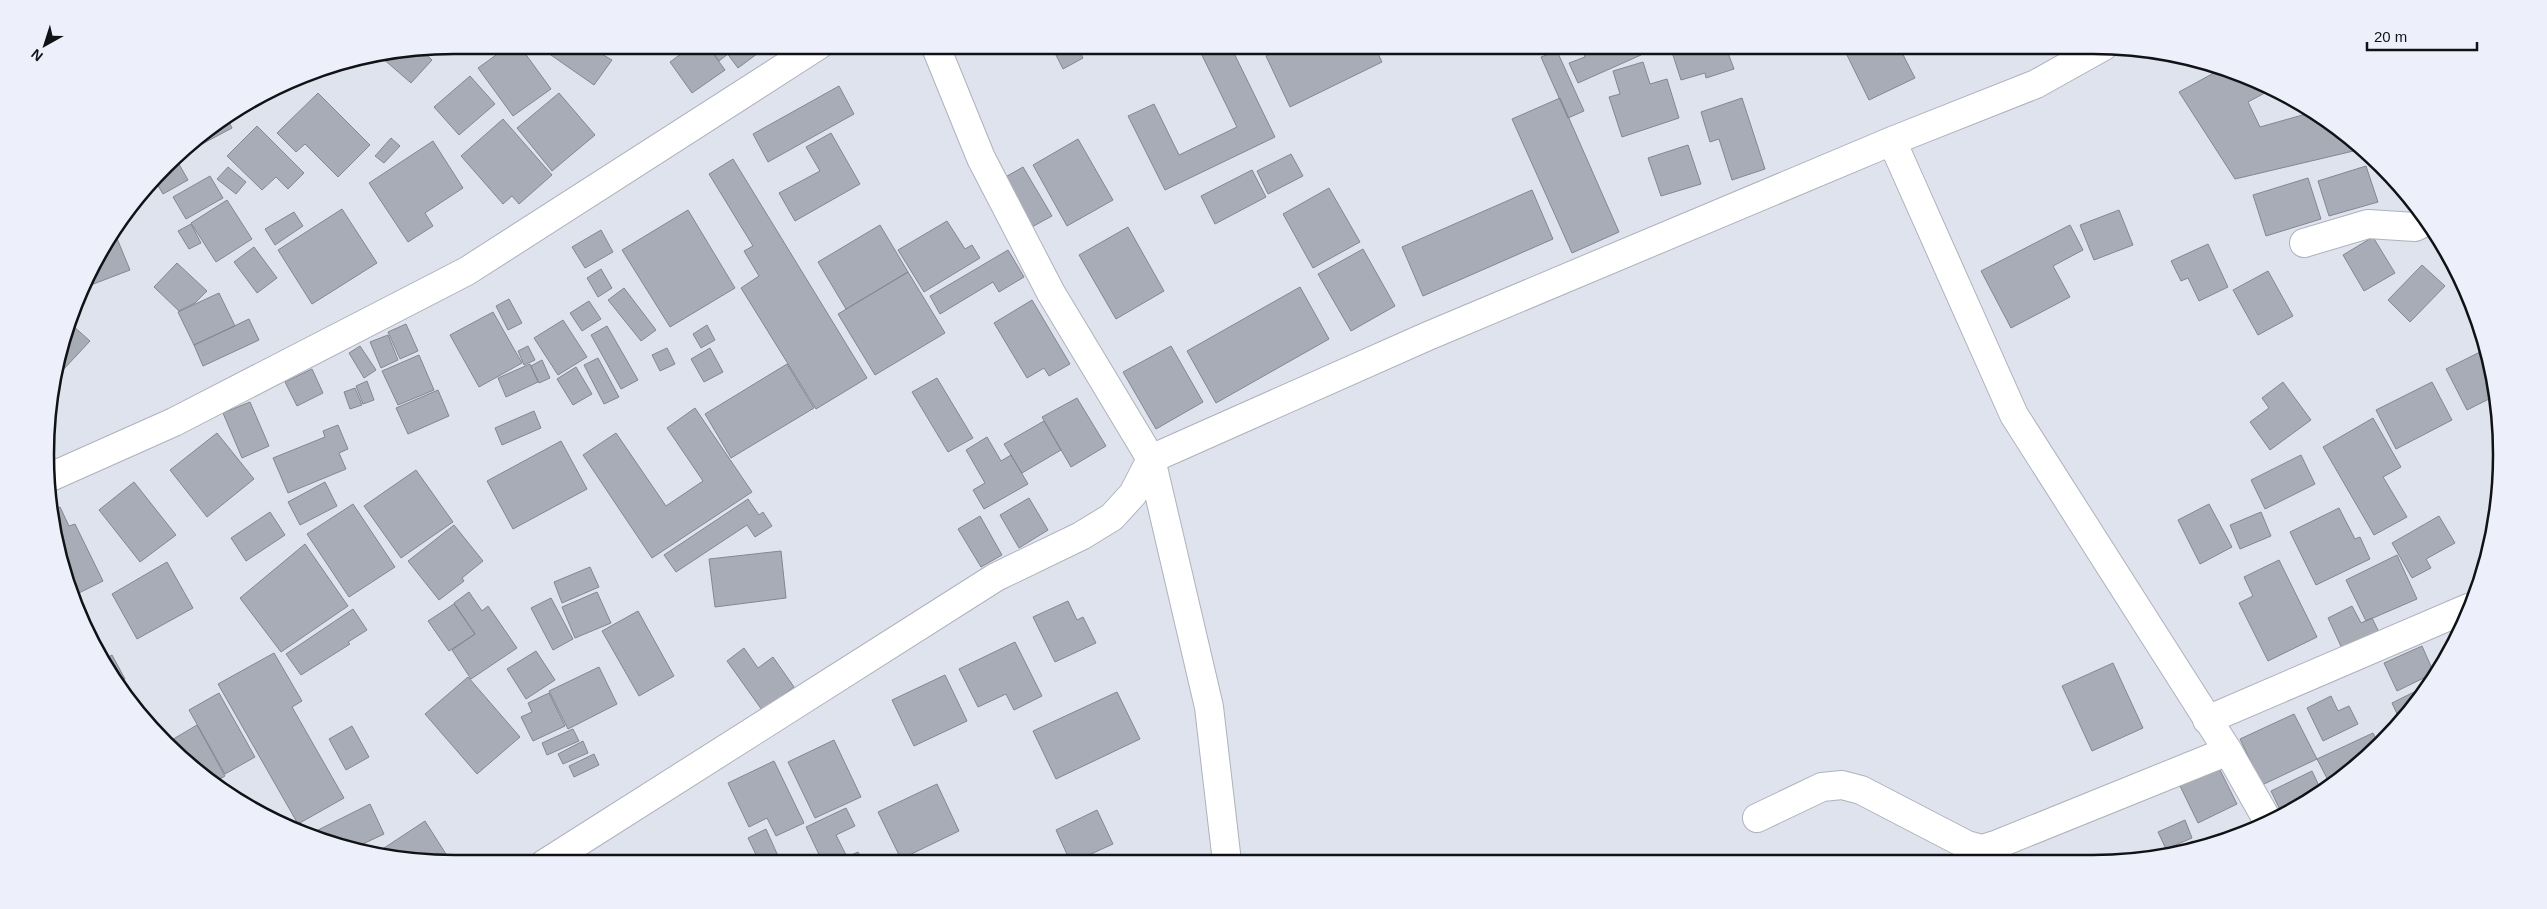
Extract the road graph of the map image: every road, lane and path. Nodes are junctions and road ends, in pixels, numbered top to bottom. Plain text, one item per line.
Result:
1 (805, 54) edge
2 (939, 54) edge
3 (2090, 54) edge
4 (1892, 141) junction
5 (2420, 225) edge
6 (2304, 243) dead end
7 (1150, 460) junction
8 (55, 475) edge
9 (2462, 611) edge
10 (2207, 720) junction
11 (2228, 751) junction
12 (2265, 816) edge
13 (1757, 818) dead end
14 (558, 855) edge
15 (1226, 855) edge
16 (1982, 855) edge

1 - 8 street
2 - 7 street
3 - 4 street
4 - 7 street
4 - 10 street
5 - 6 street
7 - 14 street
7 - 15 street
9 - 10 street
10 - 11 street
11 - 12 street
11 - 16 street
13 - 16 street

